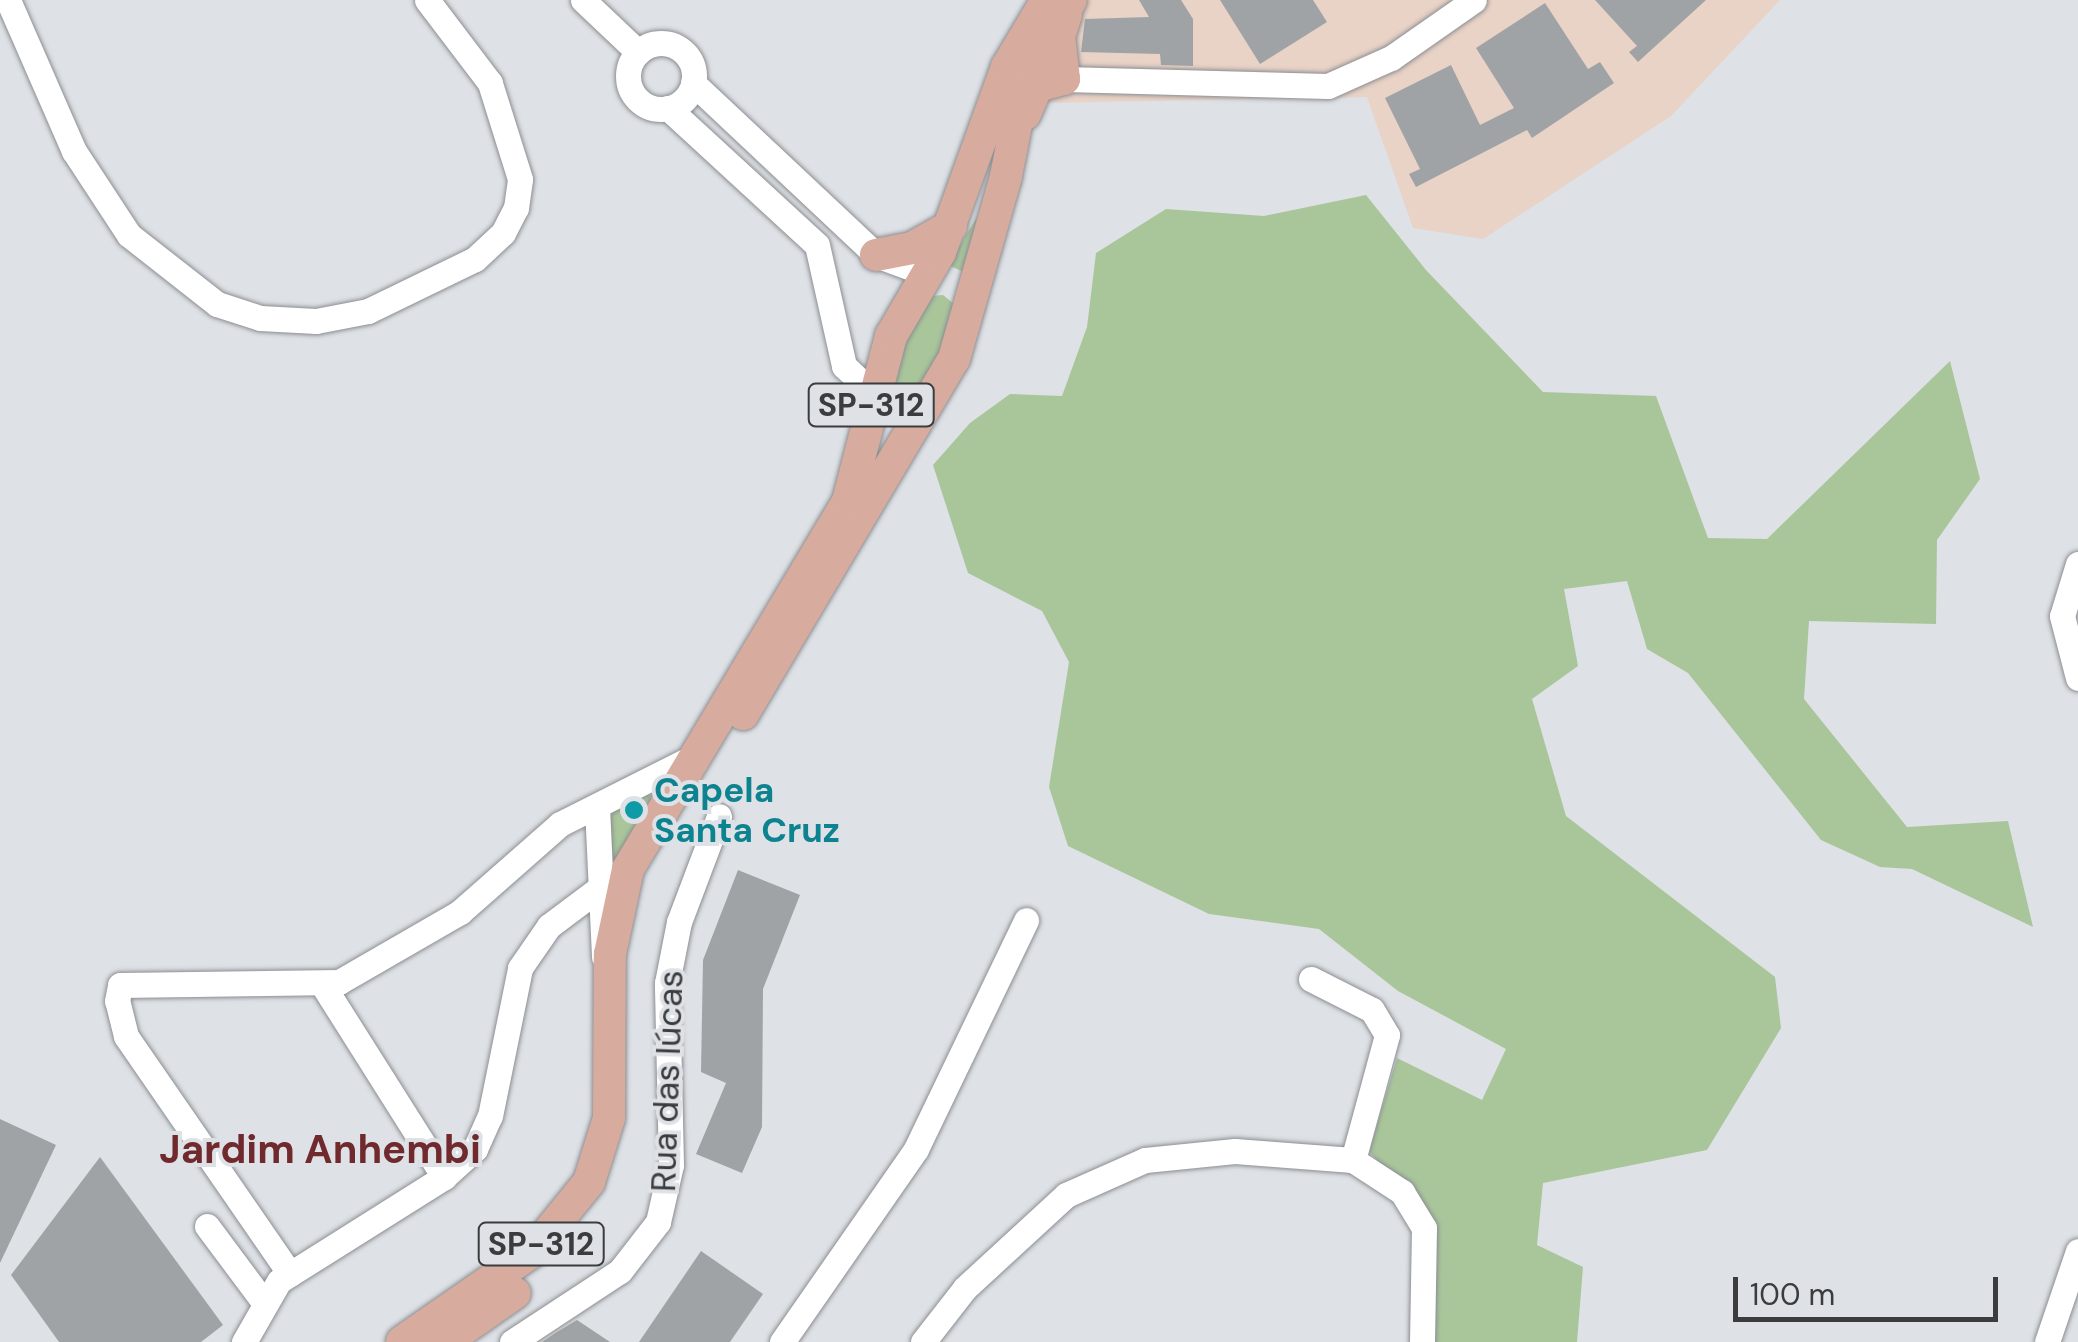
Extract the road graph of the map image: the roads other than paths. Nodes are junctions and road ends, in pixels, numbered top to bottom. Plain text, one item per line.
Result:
1 (8, 0) edge
2 (426, 0) edge
3 (583, 0) edge
4 (1048, 0) edge
5 (1072, 0) edge
6 (1474, 0) edge
7 (638, 52) junction
8 (1064, 79) junction
9 (693, 83) junction
10 (668, 108) junction
11 (1006, 176) junction
12 (951, 226) junction
13 (876, 255) junction
14 (928, 274) junction
15 (970, 313) junction
16 (873, 393) junction
17 (926, 414) junction
18 (2078, 564) edge
19 (2072, 646) edge
20 (2078, 678) edge
21 (689, 759) junction
22 (597, 807) junction
23 (719, 816) dead end
24 (597, 890) junction
25 (1026, 920) dead end
26 (1311, 980) dead end
27 (609, 983) junction
28 (324, 987) junction
29 (1353, 1160) junction
30 (444, 1177) junction
31 (207, 1226) dead end
32 (2078, 1250) edge
33 (277, 1285) junction
34 (928, 1340) edge
35 (244, 1342) edge
36 (402, 1342) edge
37 (445, 1342) edge
38 (512, 1342) edge
39 (782, 1342) edge
40 (1422, 1342) edge
41 (2048, 1342) edge

1 - 2 street
3 - 7 street
4 - 12 main road, SP-312
5 - 8 main road
5 - 11 main road, SP-312
6 - 8 street
7 - 9 street
7 - 10 street
8 - 11 main road
9 - 10 street
9 - 13 street
10 - 16 street
11 - 15 main road, SP-312
12 - 13 main road
12 - 14 main road, SP-312
13 - 14 street
14 - 15 main road
14 - 16 main road, SP-312
15 - 17 main road, SP-312
16 - 17 main road
16 - 21 main road, SP-312
17 - 37 main road, SP-312
18 - 19 street
19 - 20 street
21 - 22 street
21 - 27 main road, SP-312
22 - 24 street
22 - 28 street
23 - 38 street, Rua das Iúcas
24 - 27 street
24 - 30 street
25 - 39 street
26 - 29 street
27 - 36 main road, SP-312
28 - 30 street
28 - 33 street
29 - 34 street
29 - 40 street
30 - 33 street
31 - 33 street
32 - 41 street
33 - 35 street

